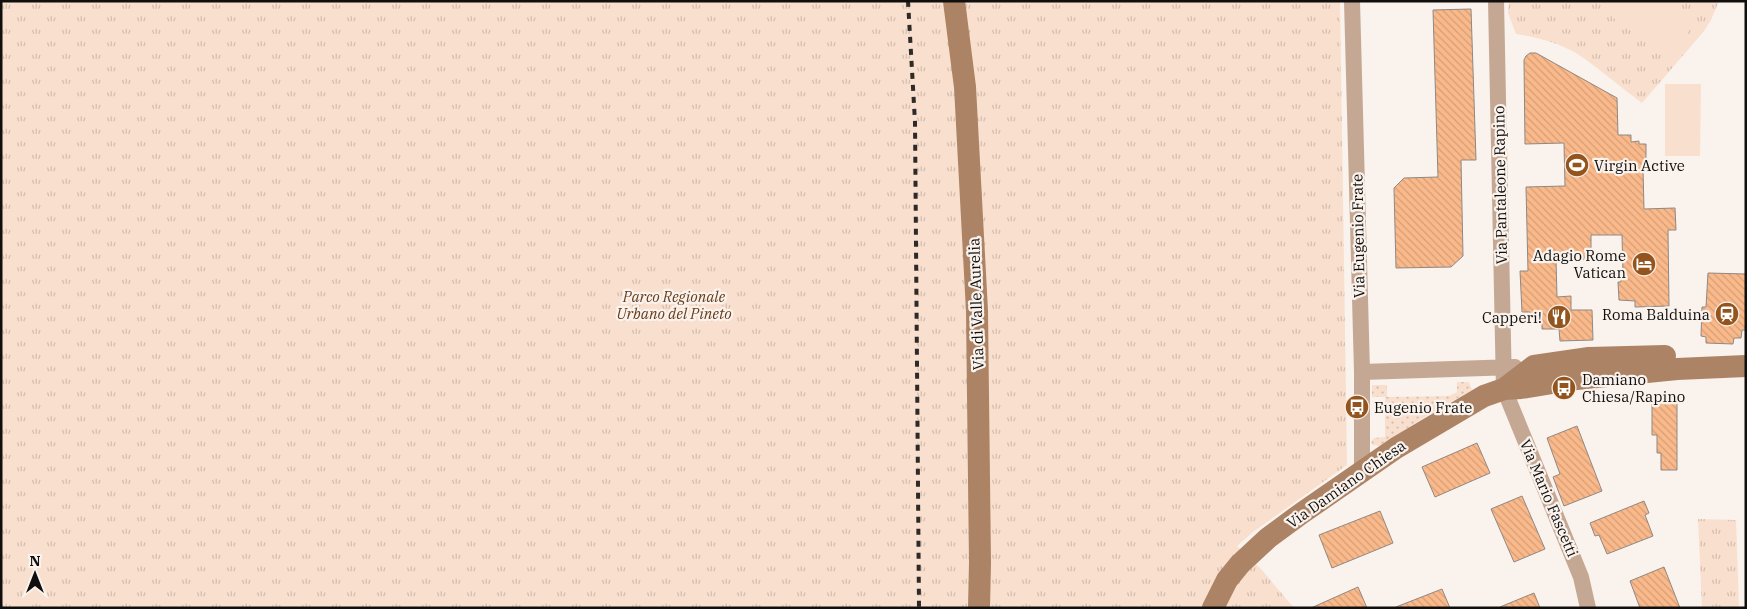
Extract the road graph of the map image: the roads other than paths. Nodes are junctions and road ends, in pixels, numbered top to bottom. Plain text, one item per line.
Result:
1 (954, 1) edge
2 (1352, 1) edge
3 (1496, 1) edge
4 (1746, 352) edge
5 (1712, 361) junction
6 (1746, 366) edge
7 (1362, 372) junction
8 (1504, 378) junction
9 (1362, 471) junction
10 (978, 608) edge
11 (1213, 608) edge
12 (1588, 608) edge

1 - 10 street, Via di Valle Aurelia
2 - 7 street, Via Eugenio Frate
3 - 8 street, Via Pantaleone Rapino
4 - 5 street
5 - 6 street
5 - 8 street, Via Damiano Chiesa
5 - 8 street, Via Damiano Chiesa
7 - 8 street, Via Damiano Chiesa
7 - 9 street, Via Eugenio Frate
8 - 9 street, Via Damiano Chiesa
8 - 12 street, Via Mario Fascetti
9 - 11 street, Via Damiano Chiesa

